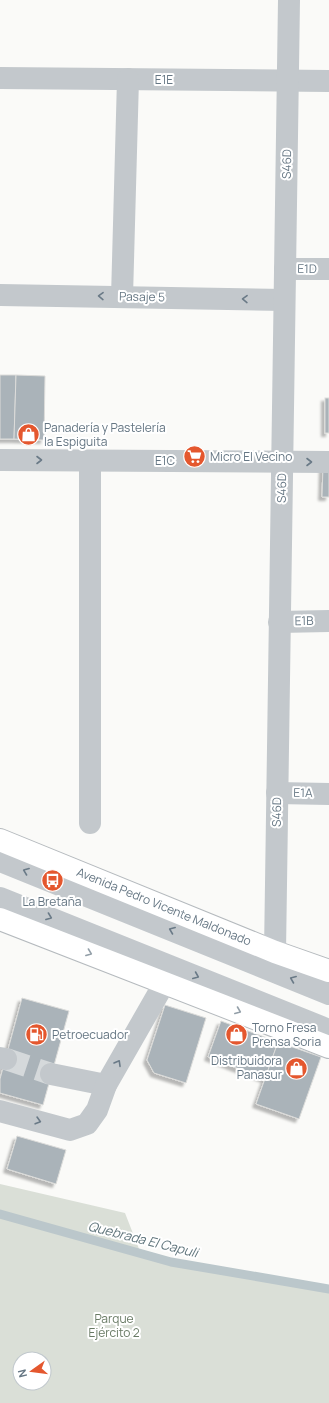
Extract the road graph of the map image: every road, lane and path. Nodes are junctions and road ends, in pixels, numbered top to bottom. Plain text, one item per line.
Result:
1 (289, 0) edge
2 (0, 78) edge
3 (128, 79) junction
4 (288, 81) junction
5 (329, 81) edge
6 (285, 269) junction
7 (329, 269) edge
8 (0, 295) edge
9 (122, 297) junction
10 (284, 300) junction
11 (0, 460) edge
12 (90, 461) junction
13 (282, 462) junction
14 (329, 462) edge
15 (329, 621) edge
16 (280, 622) junction
17 (277, 793) junction
18 (329, 794) edge
19 (90, 823) dead end
20 (0, 840) edge
21 (0, 861) edge
22 (0, 898) edge
23 (0, 919) edge
24 (275, 952) junction
25 (329, 971) edge
26 (165, 982) junction
27 (329, 994) edge
28 (329, 1030) edge
29 (329, 1047) edge
30 (51, 1074) tunnel mouth
31 (106, 1085) junction
32 (0, 1110) edge

1 - 4 street, S46D
2 - 3 street, E1E
3 - 4 street, E1E
3 - 9 street
4 - 5 street, E1E
4 - 6 street, S46D
6 - 7 street, E1D
6 - 10 street, S46D
9 -> 8 street, Pasaje 5
10 -> 9 street, Pasaje 5
10 - 13 street, S46D
11 -> 12 street, E1C
12 - 13 street, E1C
12 - 19 street
13 -> 14 street, E1C
13 - 16 street, S46D
15 - 16 street, E1B
16 - 17 street, S46D
17 - 18 street, E1A
17 - 24 street, S46D
20 - 24 main road, Avenida Pedro Vicente Maldonado
27 -> 21 street
22 -> 28 street
23 -> 26 main road
24 - 25 main road, Avenida Pedro Vicente Maldonado
26 -> 29 main road
31 -> 26 street
30 - 31 street
32 -> 31 street

